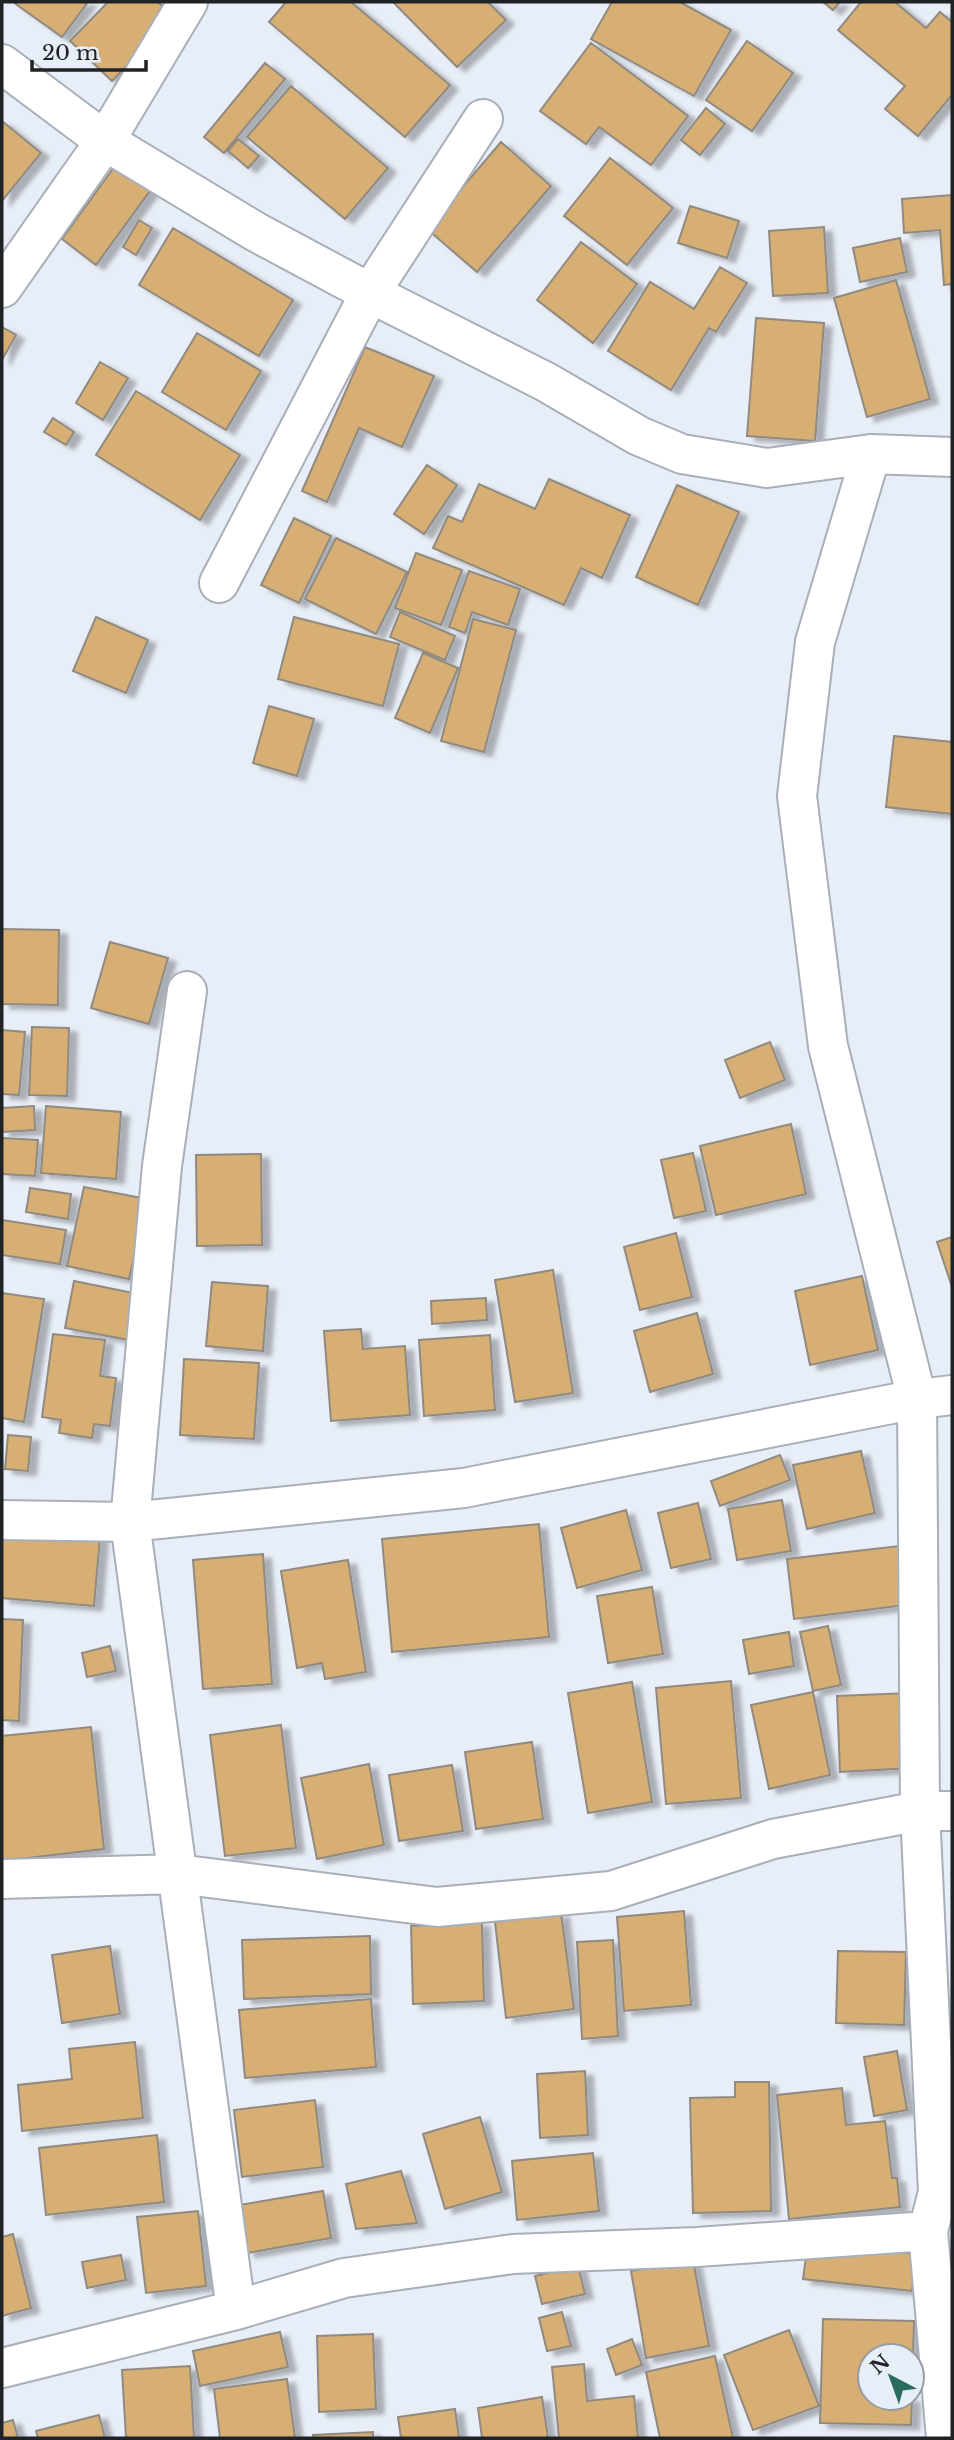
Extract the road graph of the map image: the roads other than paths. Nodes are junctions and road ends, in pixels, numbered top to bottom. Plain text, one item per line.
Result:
1 (188, 2) edge
2 (2, 64) edge
3 (483, 118) dead end
4 (105, 141) junction
5 (2, 288) edge
6 (370, 293) junction
7 (871, 454) junction
8 (952, 457) edge
9 (219, 583) dead end
10 (187, 991) dead end
11 (934, 1397) edge
12 (2, 1520) edge
13 (130, 1522) junction
14 (936, 1811) edge
15 (178, 1874) junction
16 (2, 1879) edge
17 (945, 2192) edge
18 (928, 2231) junction
19 (236, 2310) junction
20 (2, 2368) edge
21 (946, 2438) edge

1 - 4 street
2 - 4 street
3 - 6 street
4 - 5 street
4 - 6 street
6 - 7 street
6 - 9 street
7 - 8 street
7 - 11 street
10 - 13 street
11 - 13 street
11 - 14 street
12 - 13 street
13 - 15 street
14 - 15 street
14 - 17 street
15 - 16 street
15 - 19 street
17 - 18 street
18 - 19 street
18 - 21 street
19 - 20 street

